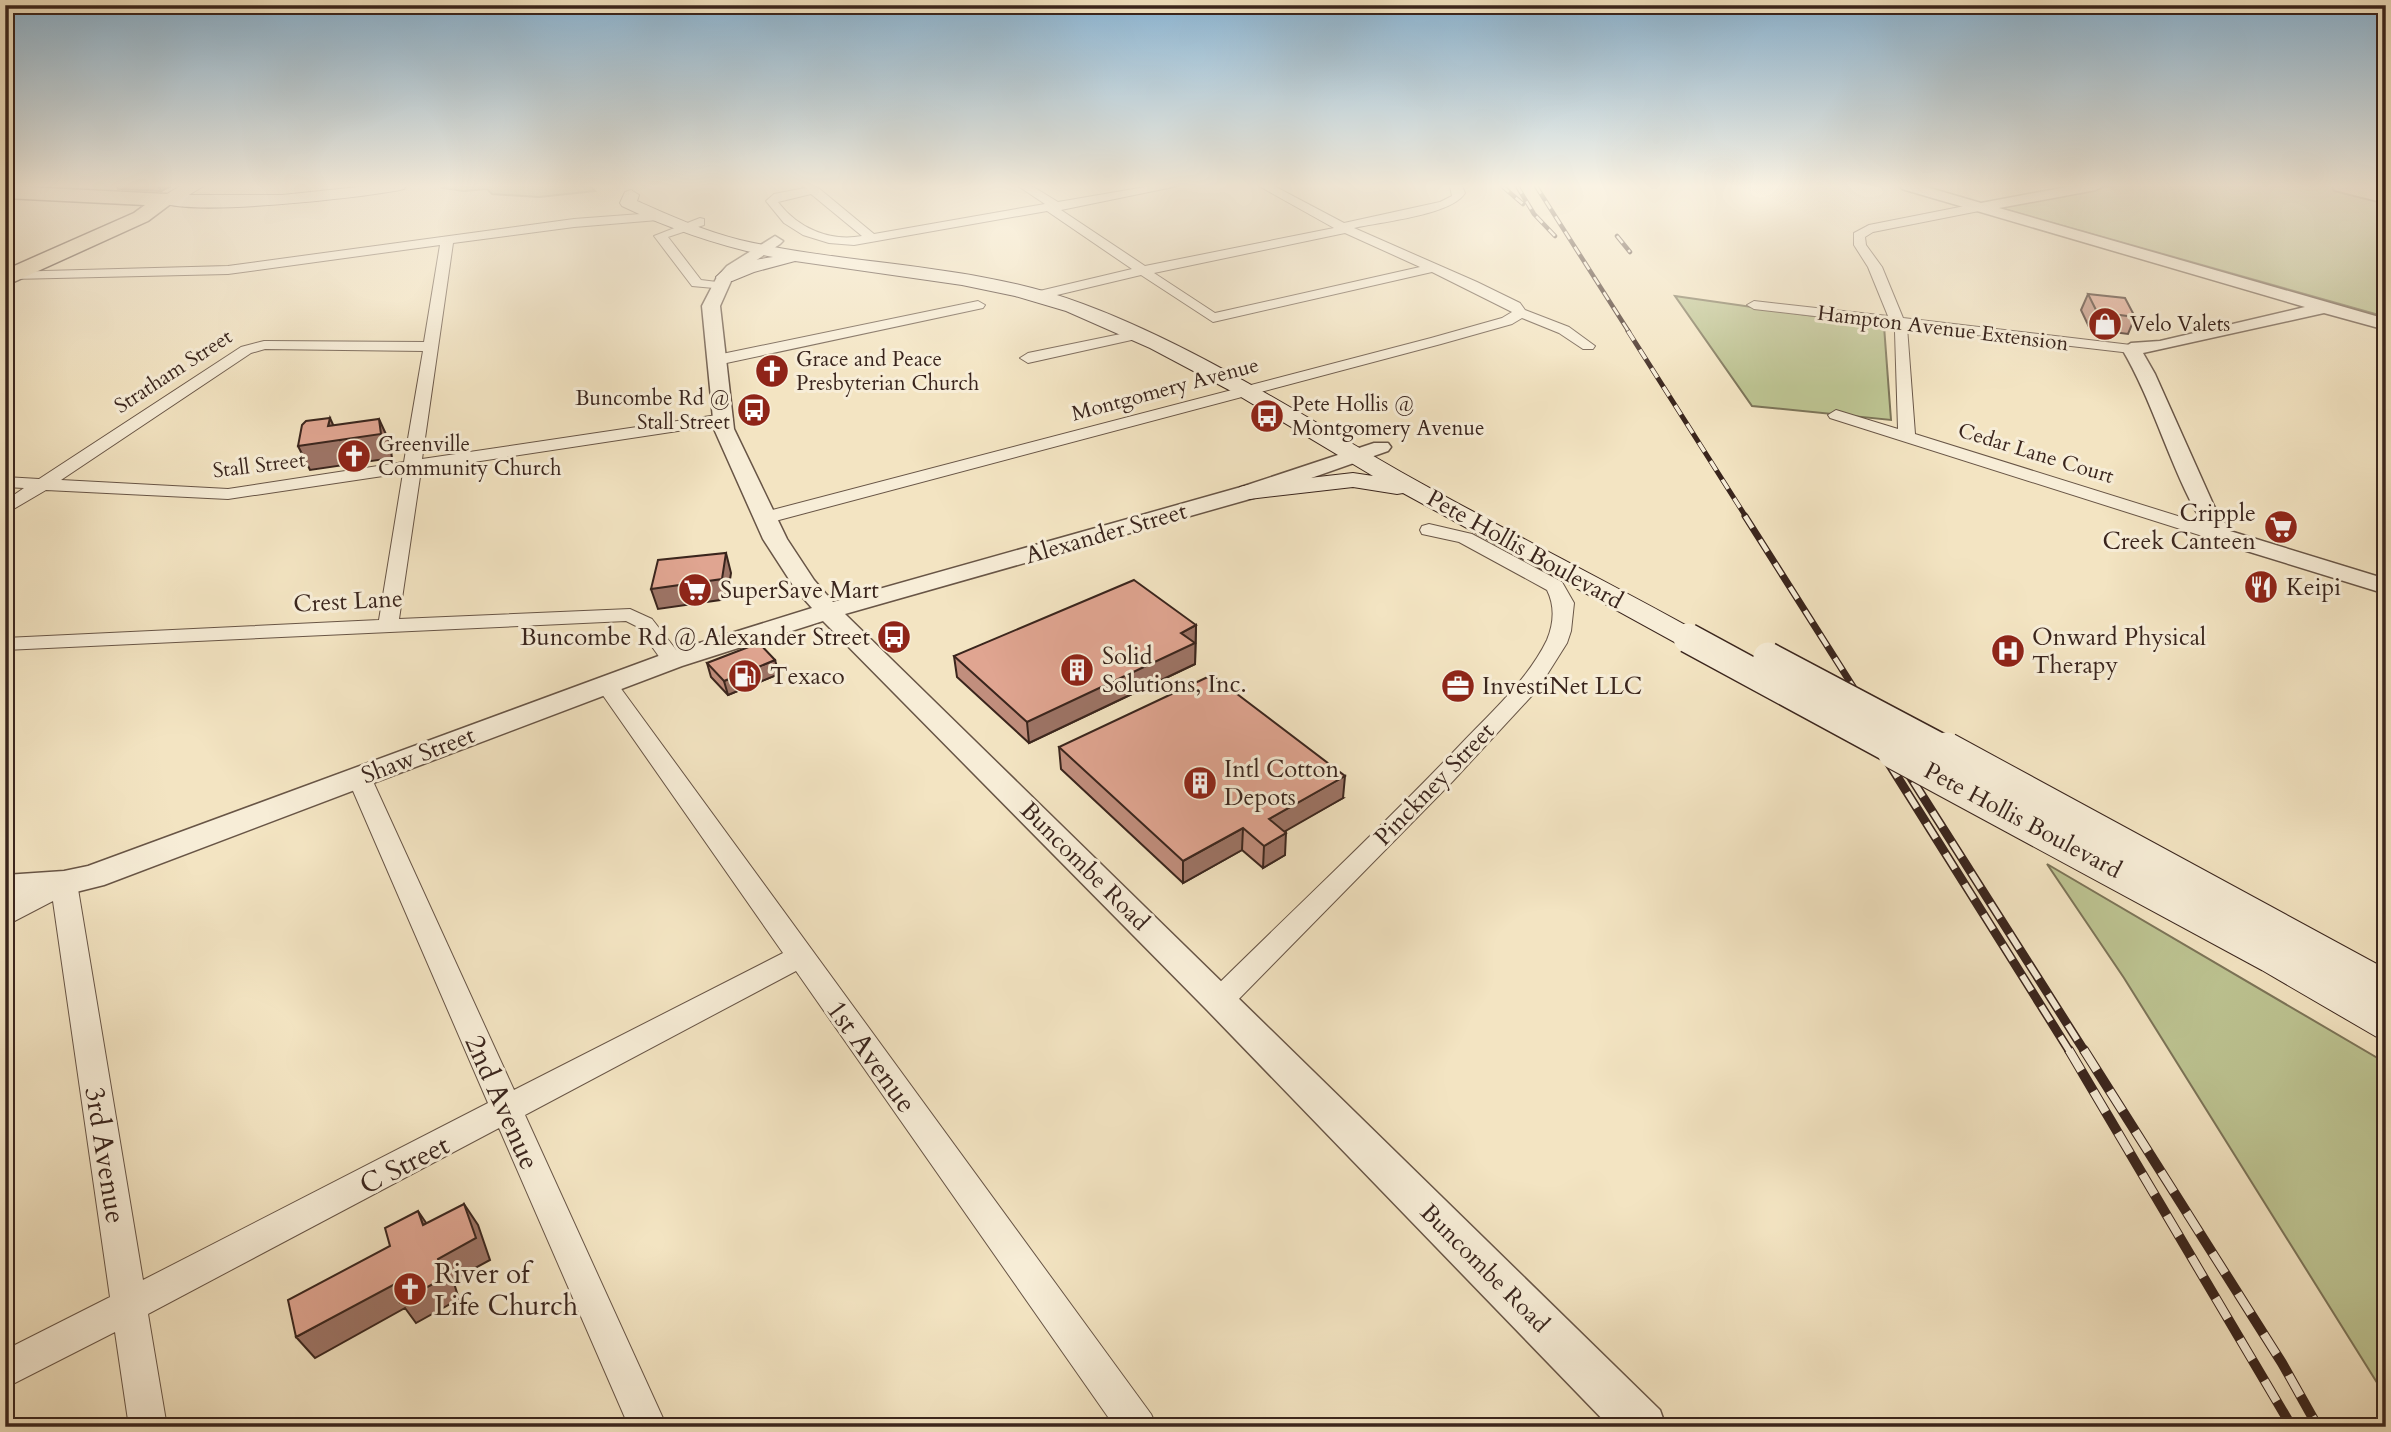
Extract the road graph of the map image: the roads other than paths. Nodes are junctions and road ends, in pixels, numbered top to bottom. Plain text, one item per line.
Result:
1 (59, 253) edge
2 (353, 253) edge
3 (445, 253) edge
4 (673, 253) edge
5 (758, 253) edge
6 (801, 253) edge
7 (835, 253) edge
8 (1118, 253) edge
9 (1229, 253) edge
10 (1399, 253) edge
11 (1866, 253) edge
12 (2138, 253) edge
13 (822, 258) junction
14 (1433, 268) junction
15 (1144, 271) junction
16 (8, 275) edge
17 (723, 282) junction
18 (1058, 289) junction
19 (1037, 296) junction
20 (978, 305) dead end
21 (1754, 305) dead end
22 (2325, 307) junction
23 (1520, 313) junction
24 (1899, 323) junction
25 (2386, 325) edge
26 (1140, 334) junction
27 (1588, 346) dead end
28 (431, 348) junction
29 (2131, 349) junction
30 (1028, 358) dead end
31 (718, 360) junction
32 (1271, 384) junction
33 (1247, 391) junction
34 (1836, 415) dead end
35 (724, 419) junction
36 (1907, 437) junction
37 (1369, 452) junction
38 (413, 466) junction
39 (5, 482) edge
40 (43, 484) junction
41 (1249, 492) junction
42 (1429, 496) junction
43 (5, 509) edge
44 (764, 517) junction
45 (1429, 530) dead end
46 (2222, 536) junction
47 (2386, 587) edge
48 (828, 611) junction
49 (388, 626) junction
50 (1688, 626) junction
51 (5, 644) edge
52 (673, 660) junction
53 (606, 684) junction
54 (359, 778) junction
55 (64, 883) junction
56 (5, 887) edge
57 (5, 916) edge
58 (801, 957) junction
59 (2386, 990) edge
60 (1220, 1000) junction
61 (2386, 1021) edge
62 (507, 1111) junction
63 (128, 1307) junction
64 (5, 1370) edge
65 (148, 1427) edge
66 (648, 1427) edge
67 (1138, 1427) edge
68 (1643, 1427) edge

1 - 16 highway
2 - 16 street
3 - 28 street
4 - 17 street
5 - 17 street
6 - 13 main road, Pete Hollis Boulevard
7 - 18 main road, Pete Hollis Boulevard
8 - 15 street
9 - 15 street
10 - 14 street
11 - 24 street
12 - 22 street
13 - 17 main road
13 - 19 main road, Pete Hollis Boulevard
14 - 15 street
14 - 23 street
15 - 18 street
17 - 31 street, Buncombe Road
18 - 19 street
18 - 32 main road, Pete Hollis Boulevard
19 - 26 main road, Pete Hollis Boulevard
20 - 31 street
21 - 24 street, Hampton Avenue Extension
22 - 25 street
22 - 29 street
23 - 27 street
23 - 32 street, Montgomery Avenue
24 - 29 street, Hampton Avenue Extension
24 - 36 street
26 - 30 street
26 - 33 main road, Pete Hollis Boulevard
28 - 38 street
28 - 40 street, Stratham Street
29 - 46 street
31 - 35 street, Buncombe Road
32 - 33 street, Montgomery Avenue
32 - 37 main road, Pete Hollis Boulevard
33 - 37 main road, Pete Hollis Boulevard
33 - 44 street, Montgomery Avenue
34 - 36 street, Cedar Lane Court
35 - 38 street, Stall Street
35 - 44 street, Buncombe Road
36 - 46 street, Cedar Lane Court
37 - 41 street, Alexander Street
37 - 42 main road, Pete Hollis Boulevard
37 - 50 main road, Pete Hollis Boulevard
38 - 40 street, Stall Street
38 - 49 street
39 - 40 street, Stall Street
40 - 43 street, Stratham Street
41 - 42 main road
41 - 48 street, Alexander Street
42 - 50 main road, Pete Hollis Boulevard
44 - 48 street, Buncombe Road
45 - 60 street, Pinckney Street
46 - 47 street
48 - 52 street, Shaw Street
48 - 60 street, Buncombe Road
49 - 51 street, Crest Lane
49 - 52 street, Crest Lane
50 - 59 main road, Pete Hollis Boulevard, bridge
50 - 61 main road, Pete Hollis Boulevard, bridge
52 - 53 street, Shaw Street
53 - 54 street, Shaw Street
53 - 58 street, 1st Avenue
54 - 55 street, Shaw Street
54 - 62 street, 2nd Avenue
55 - 56 street, Shaw Street
55 - 57 street
55 - 63 street, 3rd Avenue
58 - 62 street, C Street
58 - 67 street, 1st Avenue
60 - 68 street, Buncombe Road
62 - 63 street, C Street
62 - 66 street, 2nd Avenue
63 - 64 street, C Street
63 - 65 street, 3rd Avenue

